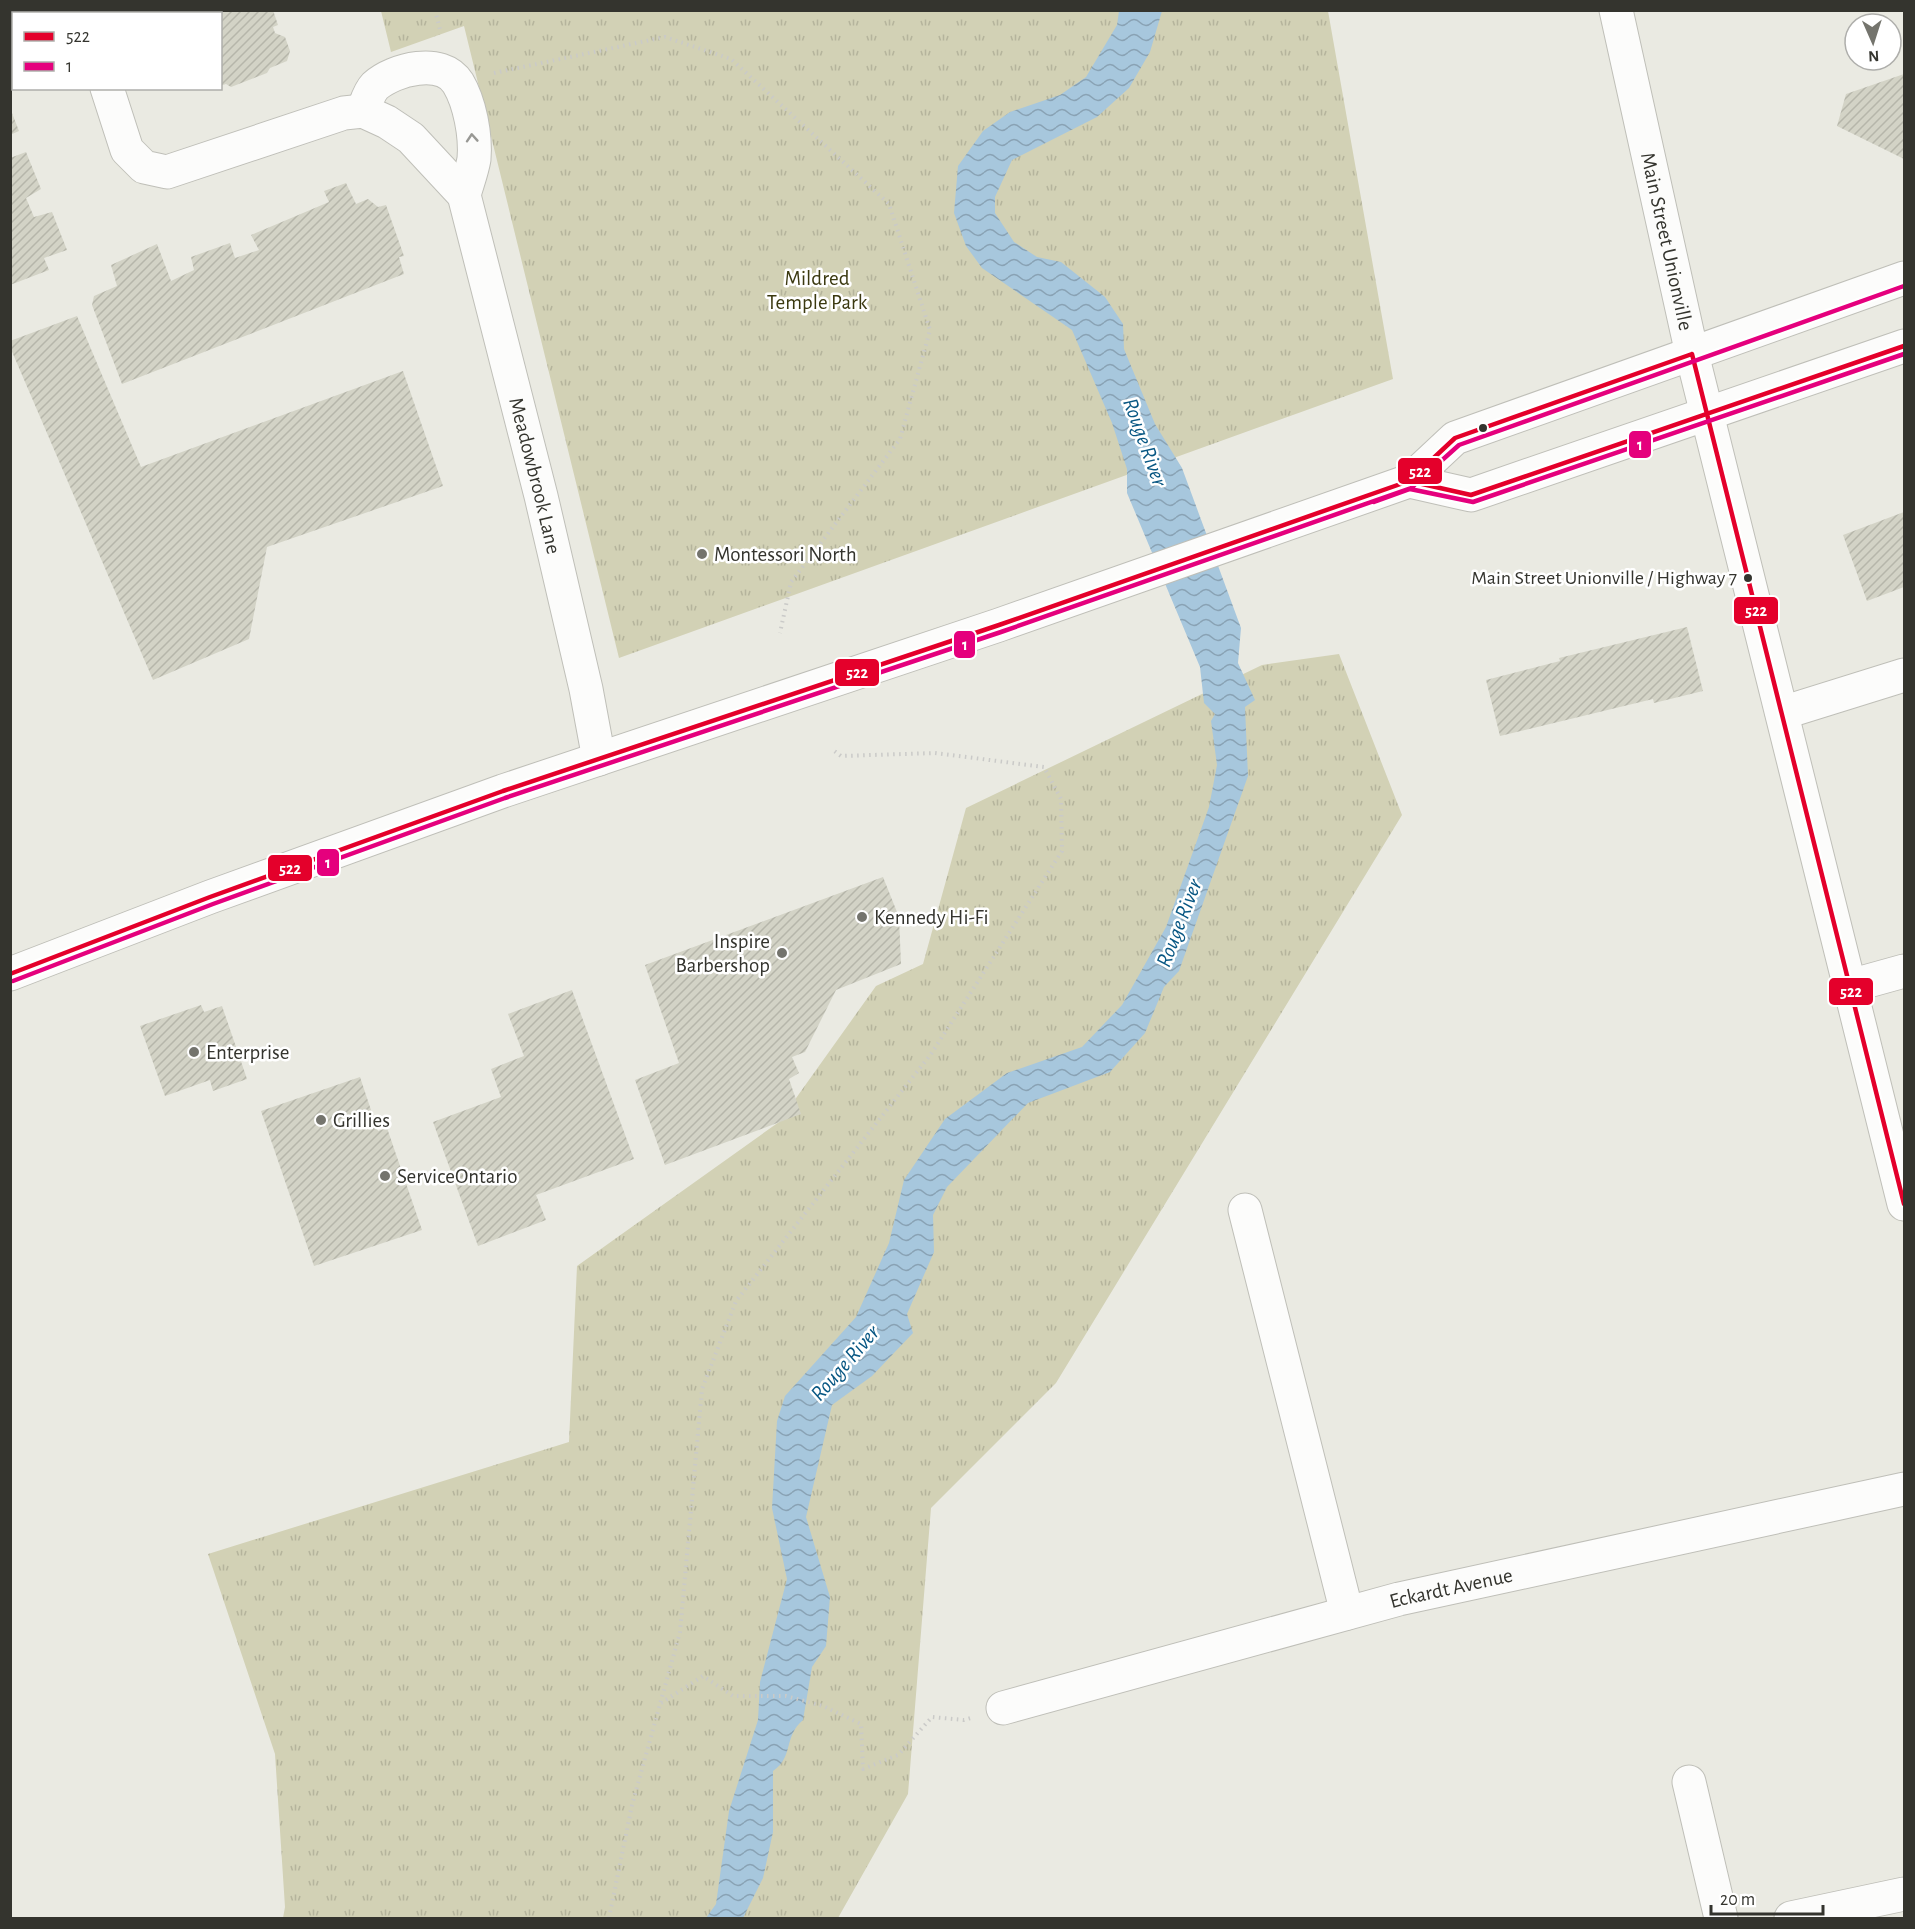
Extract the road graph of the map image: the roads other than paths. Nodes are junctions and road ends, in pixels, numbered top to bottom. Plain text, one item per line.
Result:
1 (1616, 10) edge
2 (108, 90) edge
3 (363, 111) junction
4 (464, 195) junction
5 (1905, 278) edge
6 (1905, 346) edge
7 (1692, 354) junction
8 (1707, 413) junction
9 (1409, 481) junction
10 (1905, 675) edge
11 (1782, 713) junction
12 (599, 759) junction
13 (1905, 971) edge
14 (10, 974) edge
15 (1850, 986) junction
16 (1905, 1204) edge
17 (1245, 1210) dead end
18 (1905, 1489) edge
19 (1347, 1613) junction
20 (1003, 1708) road end
21 (1689, 1782) dead end
22 (1905, 1894) edge
23 (1721, 1918) edge
24 (1791, 1918) edge

1 - 7 main road, Main Street Unionville
2 - 3 main road
3 - 4 main road, Meadowbrook Lane
4 -> 3 main road, Meadowbrook Lane
4 - 12 main road, Meadowbrook Lane
5 - 7 main road
6 - 8 main road
7 - 8 main road, Main Street Unionville
7 - 9 main road
8 - 9 main road
8 - 11 main road, Main Street Unionville
9 - 12 main road
10 - 11 main road
11 - 15 main road, Main Street Unionville
12 - 14 main road
13 - 15 main road
15 - 16 main road, Main Street Unionville
17 - 19 main road
18 - 19 main road, Eckardt Avenue
19 - 20 main road, Eckardt Avenue
21 - 23 main road
22 - 24 main road

